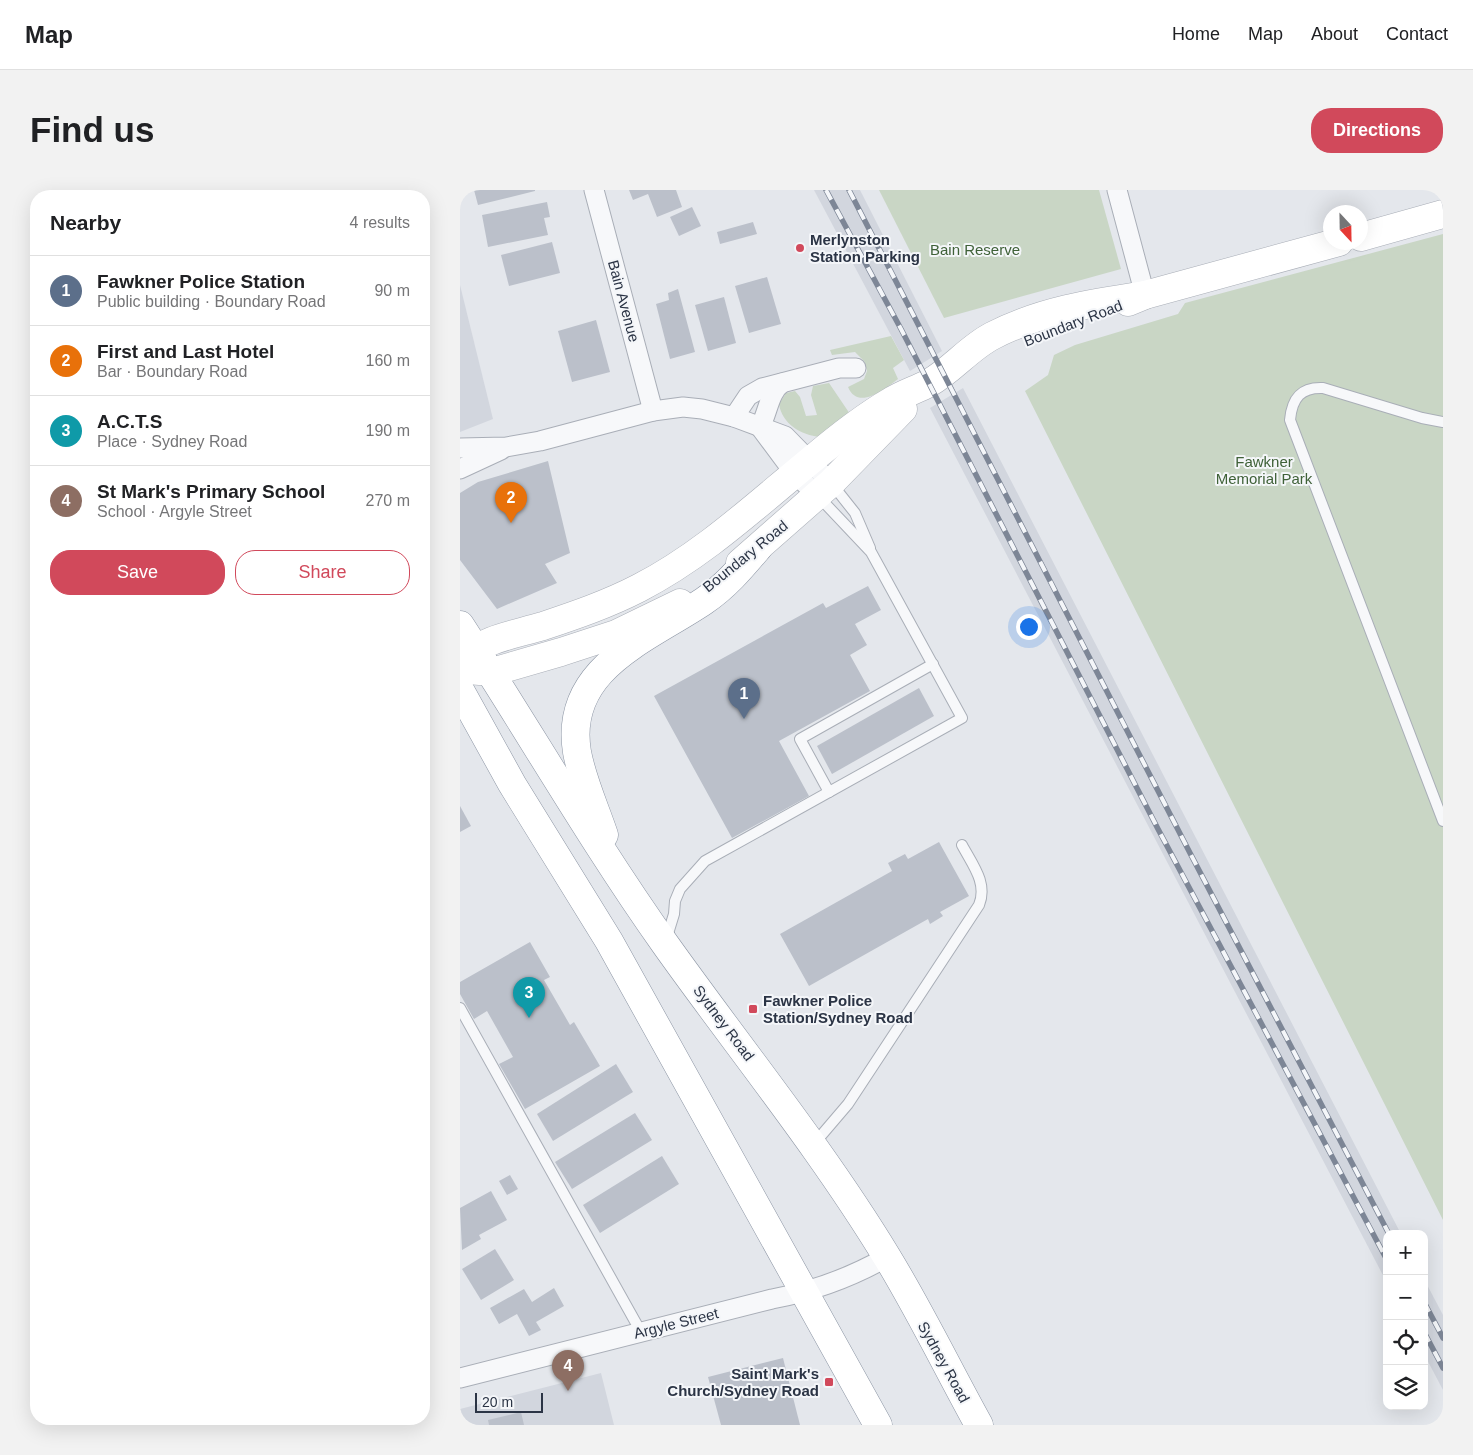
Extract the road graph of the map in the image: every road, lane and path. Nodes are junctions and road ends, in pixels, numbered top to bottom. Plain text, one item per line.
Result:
1 (594, 190) edge
2 (1116, 190) edge
3 (1443, 214) edge
4 (1368, 235) edge
5 (1323, 246) edge
6 (1145, 295) junction
7 (856, 368) dead end
8 (937, 378) junction
9 (782, 383) junction
10 (653, 412) junction
11 (734, 417) junction
12 (1443, 422) edge
13 (760, 427) junction
14 (460, 448) edge
15 (506, 448) junction
16 (803, 467) junction
17 (460, 469) edge
18 (824, 489) junction
19 (758, 548) junction
20 (871, 552) junction
21 (464, 651) edge
22 (933, 664) junction
23 (492, 672) junction
24 (460, 690) edge
25 (829, 792) junction
26 (1443, 821) edge
27 (962, 845) dead end
28 (619, 875) junction
29 (665, 944) junction
30 (460, 1008) edge
31 (813, 1146) junction
32 (887, 1257) junction
33 (806, 1293) junction
34 (641, 1332) junction
35 (462, 1374) edge
36 (878, 1425) edge
37 (979, 1425) edge

1 - 10 street, Bain Avenue
2 - 6 street
3 - 4 main road
5 - 6 main road, Boundary Road
6 - 8 main road, Boundary Road
7 - 9 street
8 - 16 main road, Boundary Road
8 - 18 main road, Boundary Road
9 - 11 street
9 - 13 street
10 - 11 street
10 - 15 street
11 - 13 street
12 - 26 lane
13 - 16 street
14 - 15 street
15 - 17 street
16 - 18 street
16 - 21 main road, Boundary Road
18 - 19 main road, Boundary Road
18 - 20 lane
18 - 20 lane
19 - 23 main road, Boundary Road
19 - 28 main road
20 - 22 lane
21 - 23 main road, Sydney Road
22 - 25 lane
22 - 25 lane
23 - 28 main road, Sydney Road
24 - 33 main road
25 - 29 lane
27 - 31 lane
28 - 29 main road, Sydney Road
29 - 31 main road, Sydney Road
30 - 34 lane
31 - 32 main road, Sydney Road
32 - 33 street, Argyle Street
32 - 37 main road, Sydney Road
33 - 34 street, Argyle Street
33 - 36 main road
34 - 35 street, Argyle Street

